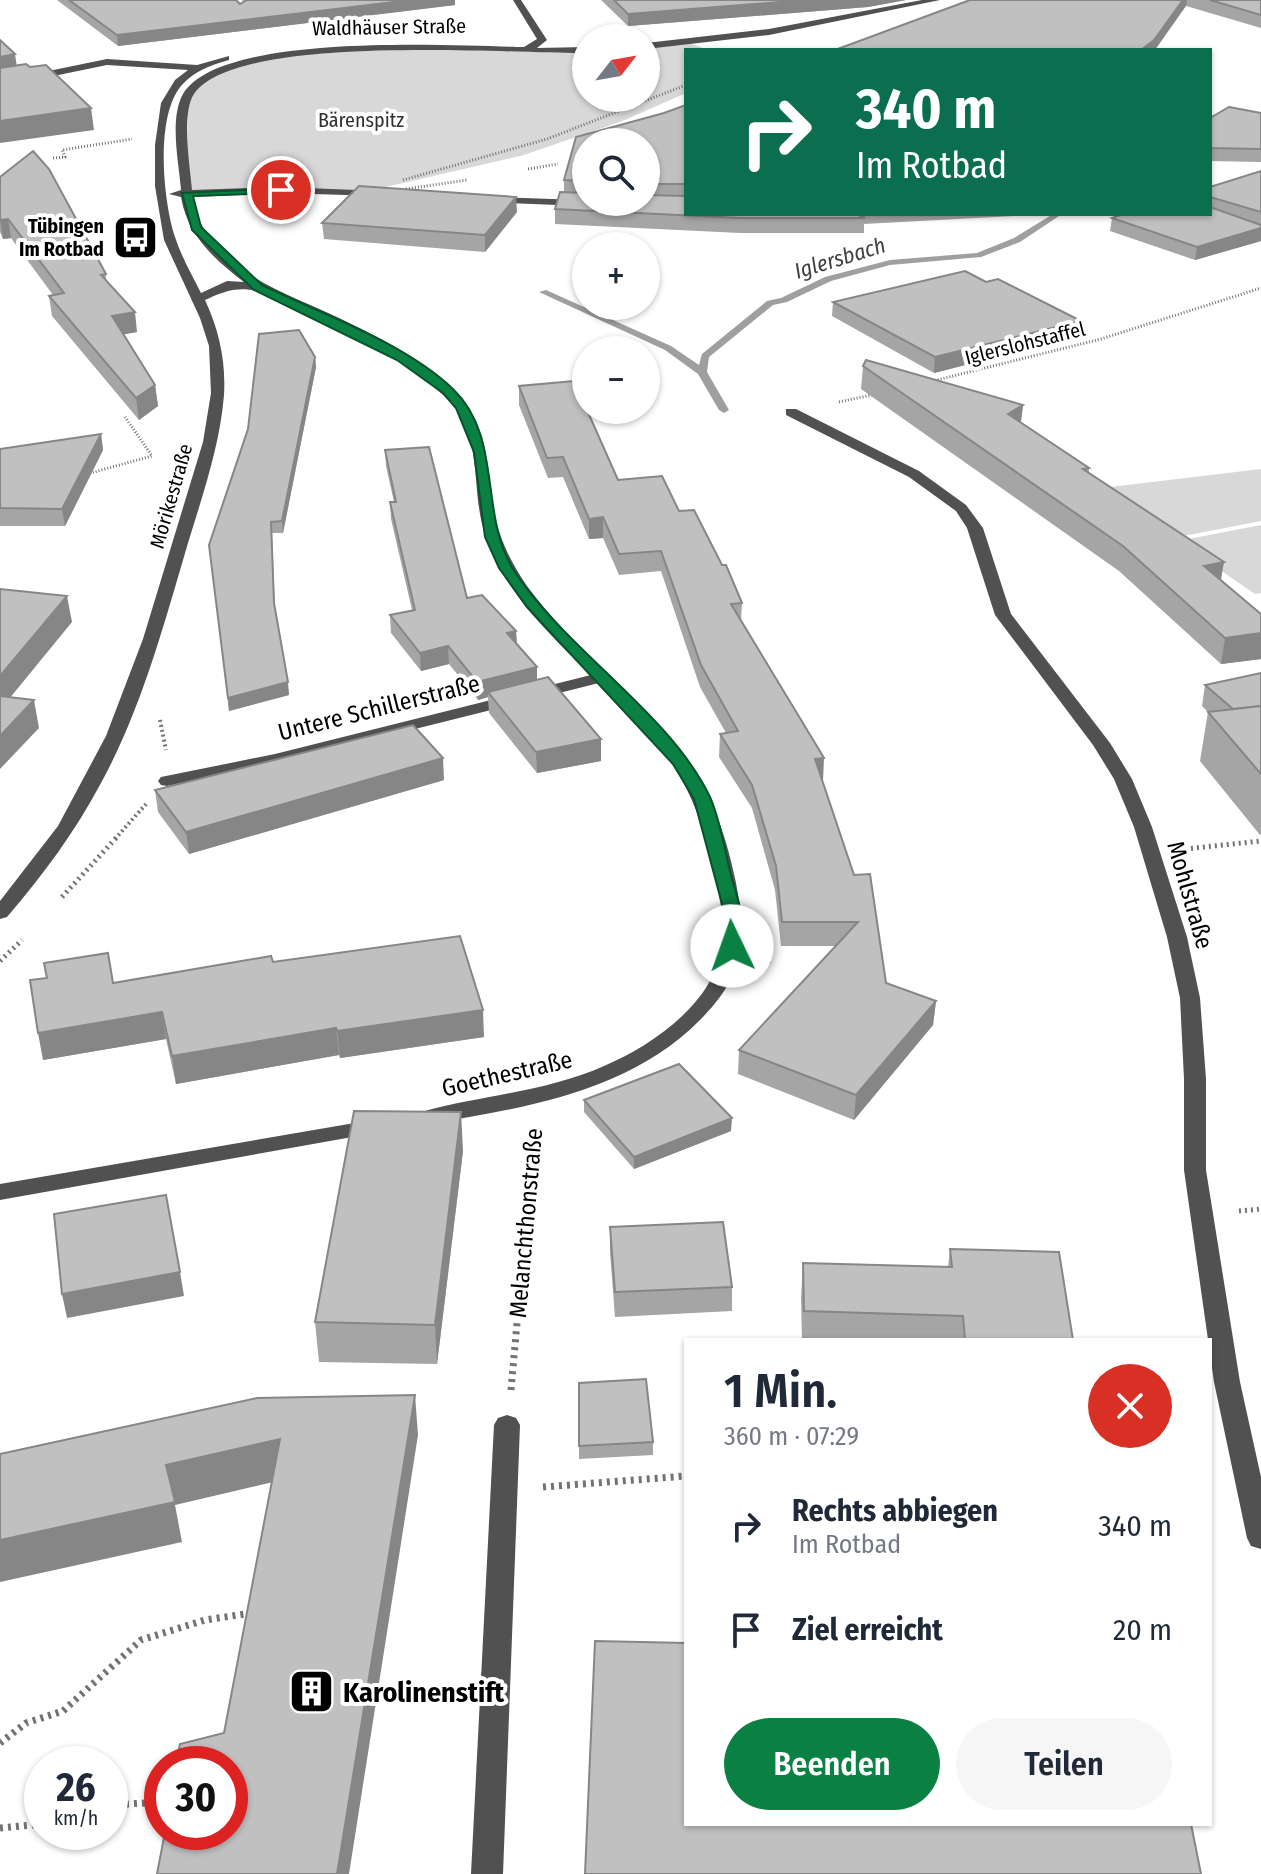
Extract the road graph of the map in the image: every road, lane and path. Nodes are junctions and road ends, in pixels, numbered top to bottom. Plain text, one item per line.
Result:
1 (517, 0) edge
2 (932, 1) edge
3 (712, 32) junction
4 (660, 38) edge
5 (723, 38) junction
6 (660, 45) edge
7 (536, 46) junction
8 (739, 46) dead end
9 (572, 47) edge
10 (572, 50) edge
11 (525, 51) junction
12 (550, 52) junction
13 (194, 68) junction
14 (219, 71) junction
15 (0, 84) edge
16 (684, 86) edge
17 (161, 135) junction
18 (53, 158) dead end
19 (401, 181) dead end
20 (187, 193) junction
21 (397, 194) edge
22 (163, 195) junction
23 (471, 199) edge
24 (572, 203) edge
25 (258, 287) junction
26 (1261, 288) edge
27 (198, 299) junction
28 (924, 383) edge
29 (883, 393) edge
30 (791, 412) joint
31 (125, 417) edge
32 (86, 474) edge
33 (602, 677) junction
34 (167, 781) joint
35 (1261, 841) edge
36 (1152, 852) junction
37 (54, 905) dead end
38 (0, 913) edge
39 (771, 937) dead end
40 (23, 939) dead end
41 (0, 961) edge
42 (767, 965) dead end
43 (537, 1096) junction
44 (0, 1192) edge
45 (514, 1350) dead end
46 (507, 1425) dead end
47 (684, 1476) edge
48 (504, 1490) junction
49 (1261, 1538) edge
50 (261, 1612) edge
51 (0, 1743) edge
52 (24, 1826) edge
53 (0, 1828) edge
54 (487, 1874) edge

1 - 7 street
2 - 3 street
2 - 5 street
3 - 4 street
3 - 5 street
5 - 6 street
5 - 8 street
7 - 9 street, Waldhäuser Straße
7 - 11 street
7 - 12 street
7 - 13 street, Waldhäuser Straße
10 - 12 street, Waldhäuser Straße
11 - 12 street, Waldhäuser Straße
11 - 14 street, Waldhäuser Straße
13 - 14 street
13 - 15 street
13 - 17 street, Mörikestraße
14 - 20 street
16 - 19 path
17 - 18 path
17 - 22 street, Mörikestraße
20 - 21 street
20 - 22 street
20 - 25 street, Goethestraße
22 - 27 street, Mörikestraße
23 - 24 street
25 - 27 street, Goethestraße
25 - 33 street, Goethestraße
26 - 28 path, Iglerslohstaffel
27 - 38 street, Mörikestraße
29 - 30 path
30 - 36 street, Mohlstraße
31 - 32 path
33 - 34 street, Untere Schillerstraße
33 - 43 street, Goethestraße
34 - 37 path
35 - 36 path
36 - 49 street, Mohlstraße
39 - 42 path
40 - 41 path
43 - 44 street, Goethestraße
43 - 45 path, Melanchthonstraße
46 - 48 street
47 - 48 path
48 - 54 street
50 - 51 path
52 - 53 path

